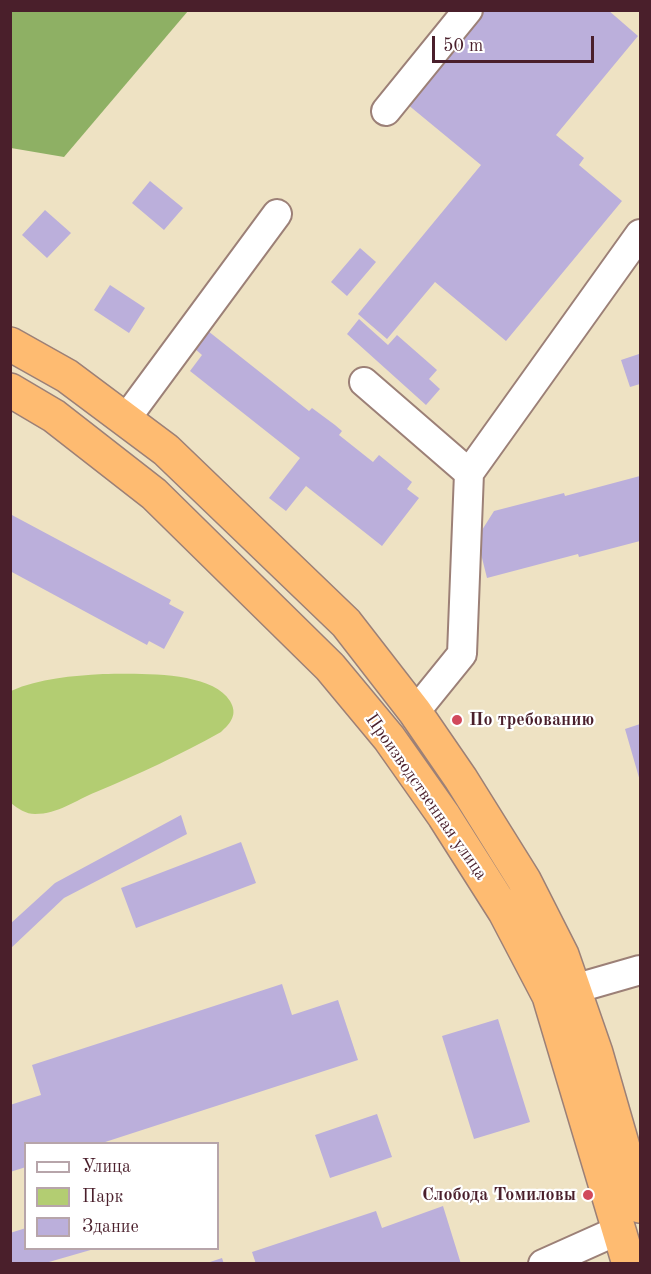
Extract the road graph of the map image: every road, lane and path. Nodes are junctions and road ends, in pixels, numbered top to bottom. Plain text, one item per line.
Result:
1 (468, 10) edge
2 (386, 111) dead end
3 (277, 214) dead end
4 (640, 234) edge
5 (10, 344) edge
6 (364, 382) dead end
7 (10, 390) edge
8 (125, 420) junction
9 (469, 473) junction
10 (415, 712) junction
11 (640, 970) edge
12 (562, 993) junction
13 (638, 1185) edge
14 (619, 1230) junction
15 (543, 1263) edge
16 (629, 1263) edge

1 - 2 street
3 - 8 street
4 - 9 street
5 - 8 highway, Производственная улица
6 - 9 street
7 - 12 highway, Производственная улица
8 - 10 highway, Производственная улица
9 - 10 street
10 - 12 highway, Производственная улица
11 - 12 street
12 - 13 highway, Производственная улица
12 - 14 highway, Производственная улица
14 - 15 street
14 - 16 highway, Производственная улица

